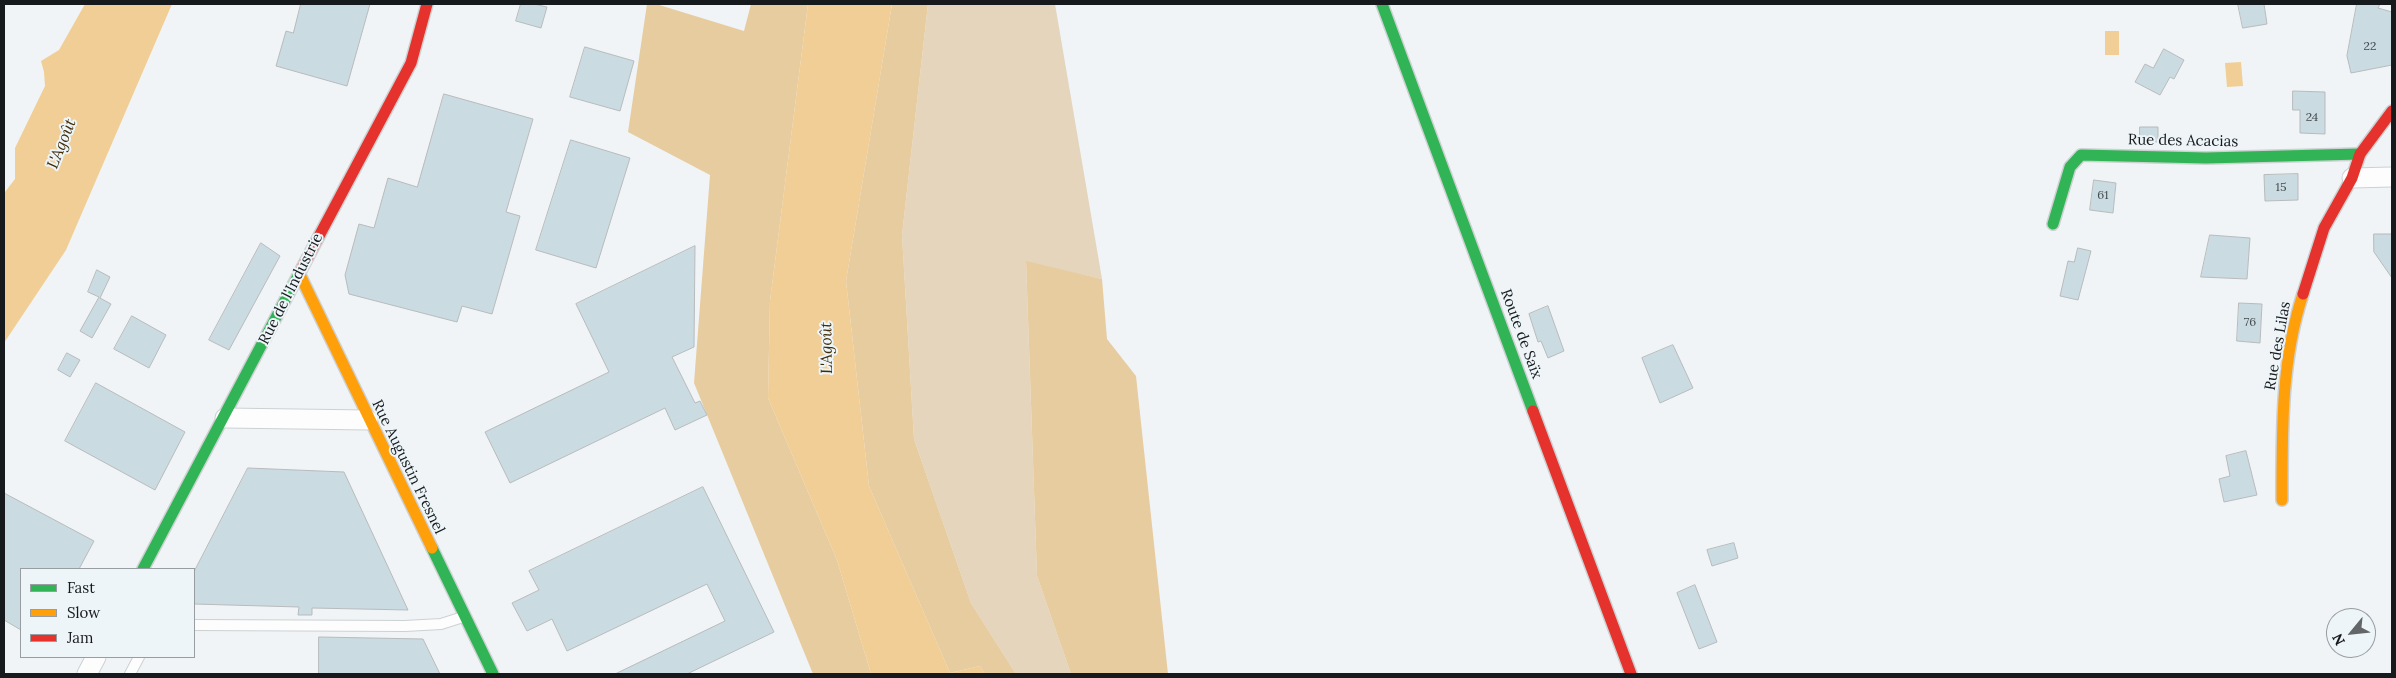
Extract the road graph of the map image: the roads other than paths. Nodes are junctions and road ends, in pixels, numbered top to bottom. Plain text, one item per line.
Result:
1 (427, 4) edge
2 (1382, 4) edge
3 (2392, 110) edge
4 (2360, 154) junction
5 (2392, 177) edge
6 (2352, 178) junction
7 (2053, 224) dead end
8 (298, 273) junction
9 (225, 418) junction
10 (368, 420) junction
11 (2282, 500) dead end
12 (144, 568) edge
13 (464, 616) junction
14 (195, 625) edge
15 (95, 658) edge
16 (138, 658) edge
17 (87, 674) edge
18 (130, 674) edge
19 (493, 674) edge
20 (1631, 674) edge

1 - 8 street, Rue de l'Industrie
2 - 20 street, Route de Saïx
3 - 4 street, Rue des Lilas
4 - 6 street, Rue des Lilas
4 - 7 street, Rue des Acacias
5 - 6 street
6 - 11 street, Rue des Lilas
8 - 9 street, Rue de l'Industrie
8 - 10 street, Rue Augustin Fresnel
9 - 10 street
9 - 12 street, Rue de l'Industrie
10 - 13 street, Rue Augustin Fresnel
13 - 14 lane
13 - 19 street, Rue Augustin Fresnel
15 - 17 street
16 - 18 lane

